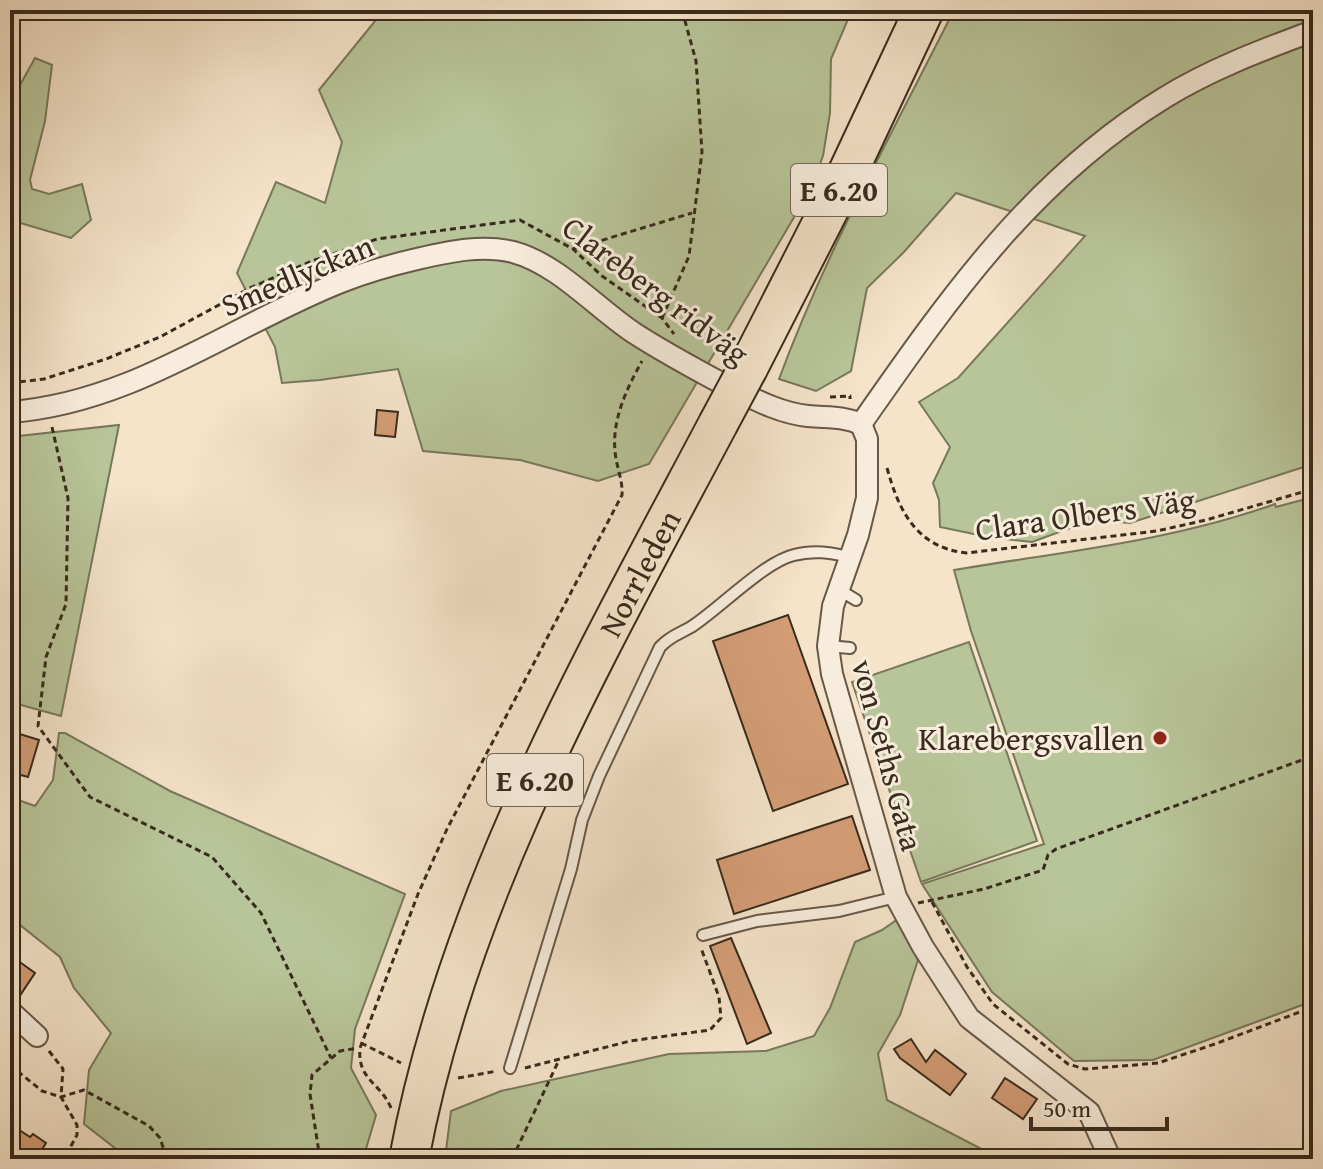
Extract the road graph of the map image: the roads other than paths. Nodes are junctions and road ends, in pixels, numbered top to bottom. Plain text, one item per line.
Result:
1 (924, 10) edge
2 (1313, 31) edge
3 (10, 412) edge
4 (856, 422) junction
5 (850, 558) junction
6 (828, 646) junction
7 (850, 648) dead end
8 (898, 901) junction
9 (703, 935) road end
10 (10, 1011) edge
11 (37, 1036) road end
12 (510, 1068) road end
13 (1109, 1156) dead end
14 (409, 1159) edge

1 - 14 highway, Norrleden / E 6.20, bridge
2 - 4 street
3 - 4 street, Smedlyckan
4 - 5 street, von Seths Gata
5 - 6 street, von Seths Gata
5 - 12 lane
6 - 7 lane
6 - 8 street, von Seths Gata
8 - 9 lane
8 - 13 street, von Seths Gata
10 - 11 street

